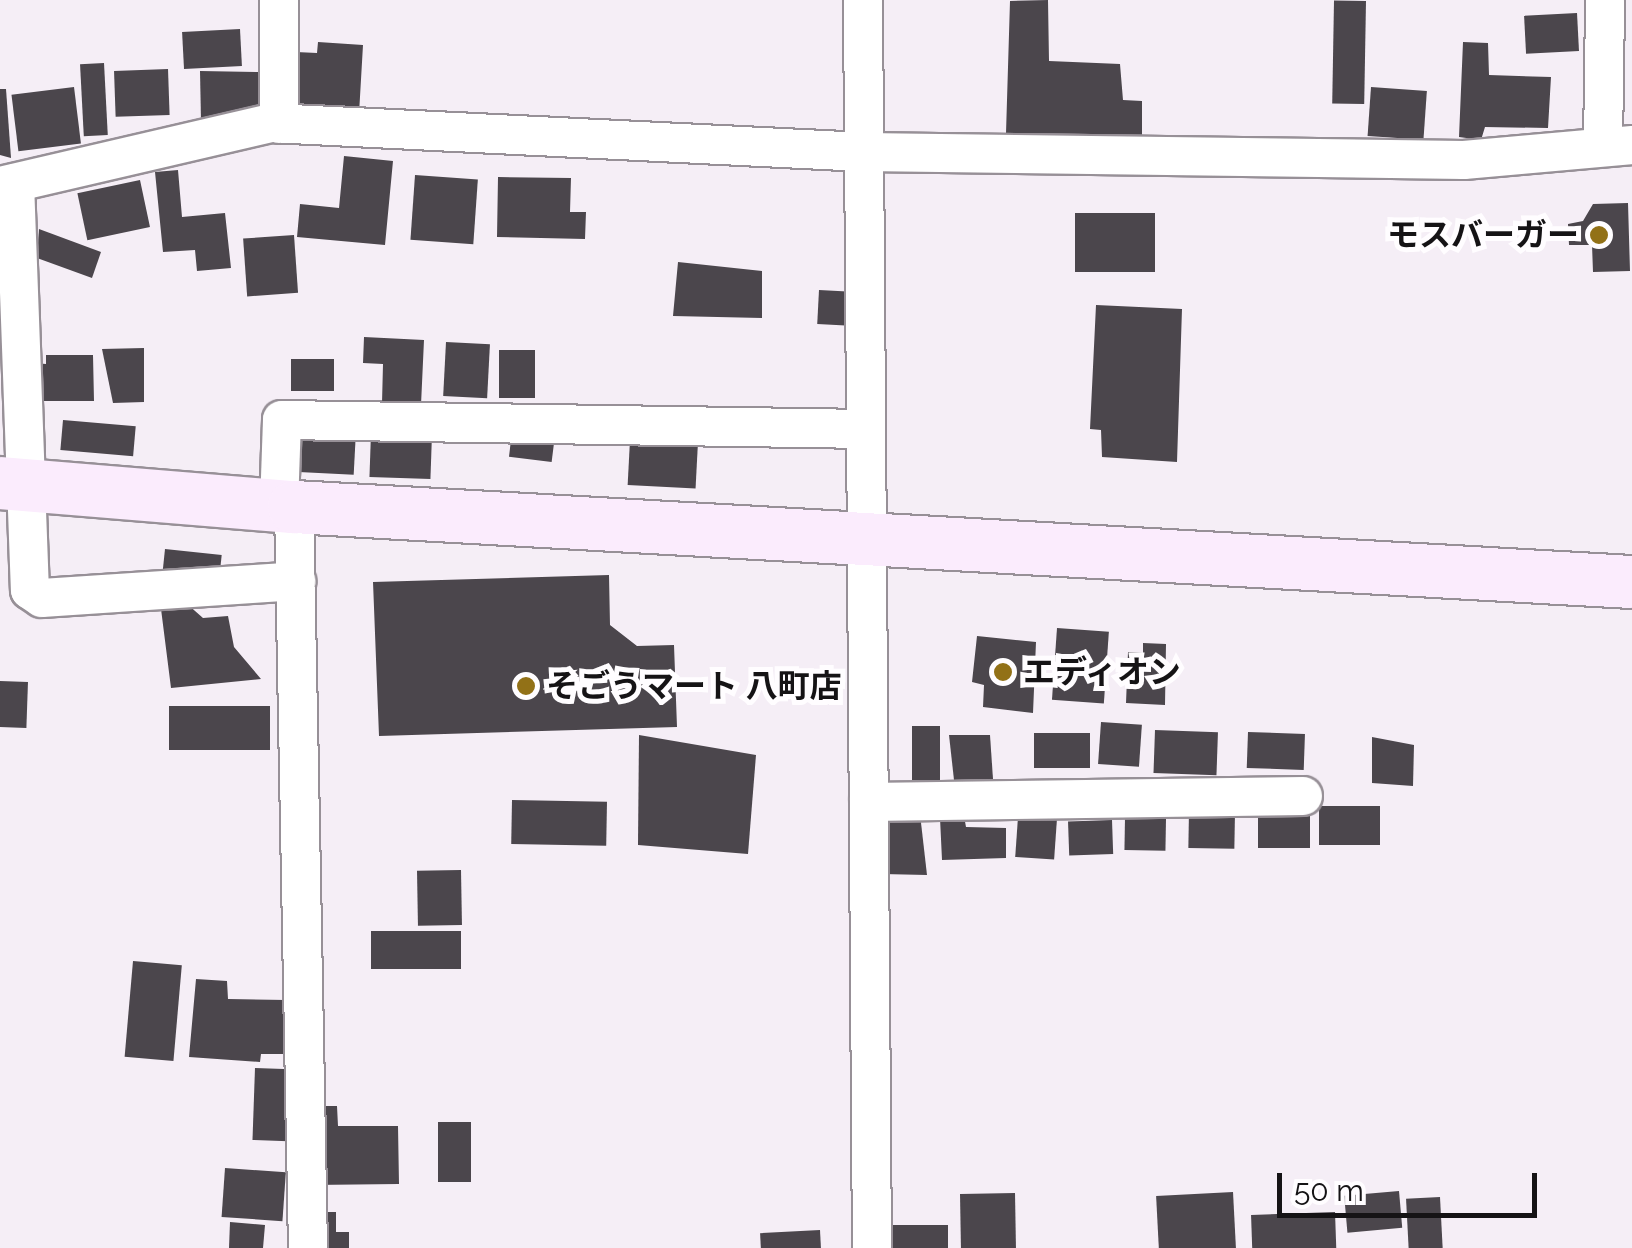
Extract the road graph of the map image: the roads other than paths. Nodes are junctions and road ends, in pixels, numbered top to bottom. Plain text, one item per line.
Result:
1 (279, 0) edge
2 (863, 0) edge
3 (1604, 0) edge
4 (279, 124) junction
5 (1618, 146) edge
6 (864, 152) junction
7 (8, 184) edge
8 (866, 429) junction
9 (11, 484) edge
10 (287, 507) junction
11 (866, 537) junction
12 (296, 581) junction
13 (1632, 582) edge
14 (1303, 796) dead end
15 (868, 802) junction
16 (308, 1248) edge
17 (872, 1248) edge

1 - 4 street
2 - 6 street
3 - 5 street
4 - 6 street
4 - 7 street
5 - 6 street
6 - 8 street
7 - 9 street
8 - 10 street
8 - 11 street
9 - 10 street
9 - 12 street
10 - 11 street
10 - 12 street
11 - 13 street
11 - 15 street
12 - 16 street
14 - 15 street
15 - 17 street

